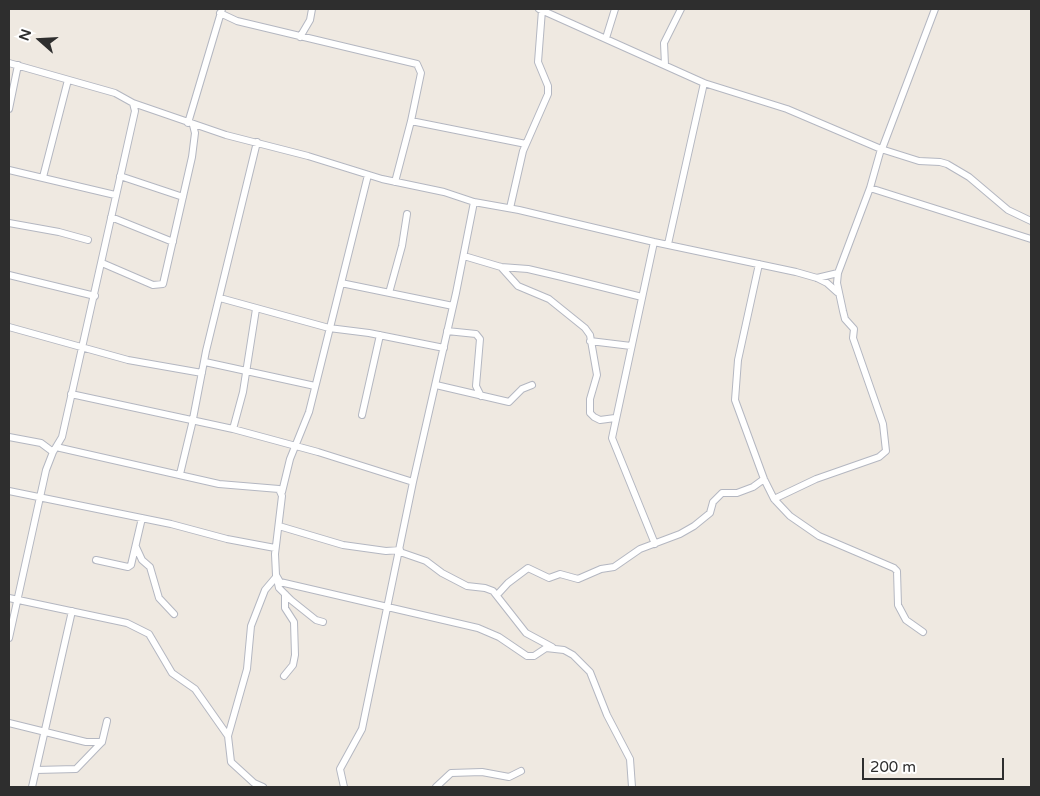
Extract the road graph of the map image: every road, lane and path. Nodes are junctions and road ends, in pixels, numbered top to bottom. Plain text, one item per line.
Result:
1 (312, 9) edge
2 (615, 9) edge
3 (681, 9) edge
4 (935, 9) edge
5 (541, 10) edge
6 (221, 11) edge
7 (552, 11) edge
8 (300, 37) junction
9 (606, 38) junction
10 (9, 63) edge
11 (18, 65) junction
12 (665, 65) junction
13 (68, 80) junction
14 (704, 82) junction
15 (133, 103) junction
16 (9, 109) edge
17 (412, 121) junction
18 (191, 124) junction
19 (257, 142) junction
20 (526, 144) junction
21 (881, 149) junction
22 (9, 170) edge
23 (368, 175) junction
24 (120, 176) junction
25 (43, 177) junction
26 (395, 182) junction
27 (870, 188) junction
28 (115, 195) junction
29 (183, 197) junction
30 (474, 202) junction
31 (510, 208) junction
32 (407, 214) dead end
33 (111, 217) junction
34 (1031, 221) edge
35 (9, 223) edge
36 (1031, 239) edge
37 (88, 240) dead end
38 (173, 242) junction
39 (654, 242) junction
40 (668, 244) junction
41 (464, 256) junction
42 (102, 263) junction
43 (759, 264) junction
44 (501, 267) junction
45 (838, 273) junction
46 (9, 275) edge
47 (817, 278) junction
48 (342, 283) junction
49 (837, 292) junction
50 (389, 293) junction
51 (95, 296) junction
52 (642, 297) junction
53 (220, 298) junction
54 (453, 306) junction
55 (256, 309) junction
56 (9, 327) edge
57 (329, 328) junction
58 (448, 331) junction
59 (380, 335) junction
60 (590, 341) junction
61 (631, 346) junction
62 (83, 348) junction
63 (444, 348) junction
64 (205, 362) junction
65 (246, 371) junction
66 (202, 373) junction
67 (436, 385) junction
68 (315, 386) junction
69 (532, 386) dead end
70 (72, 394) junction
71 (480, 396) junction
72 (362, 415) dead end
73 (615, 418) junction
74 (193, 420) junction
75 (233, 429) junction
76 (9, 437) edge
77 (294, 446) junction
78 (54, 449) junction
79 (180, 474) junction
80 (764, 479) junction
81 (413, 482) junction
82 (9, 491) edge
83 (282, 492) junction
84 (40, 497) junction
85 (774, 499) junction
86 (142, 518) junction
87 (279, 526) junction
88 (655, 544) junction
89 (136, 546) junction
90 (275, 548) junction
91 (400, 551) junction
92 (96, 560) dead end
93 (277, 578) junction
94 (285, 594) junction
95 (497, 595) junction
96 (9, 598) edge
97 (17, 600) junction
98 (386, 608) junction
99 (72, 611) junction
100 (174, 614) dead end
101 (323, 622) dead end
102 (923, 632) dead end
103 (9, 638) edge
104 (555, 648) junction
105 (284, 676) dead end
106 (107, 721) dead end
107 (9, 723) edge
108 (44, 730) junction
109 (228, 736) junction
110 (102, 742) junction
111 (36, 770) junction
112 (520, 771) dead end
113 (32, 787) edge
114 (263, 787) edge
115 (344, 787) edge
116 (436, 787) edge
117 (632, 787) edge

1 - 8 street
2 - 9 street
3 - 12 street
4 - 21 street
5 - 7 street
5 - 20 street
6 - 8 street
6 - 18 street
7 - 9 street
8 - 17 street
9 - 12 street
10 - 11 street
11 - 13 street
11 - 16 street
12 - 14 street
13 - 15 street
13 - 25 street
14 - 21 street
14 - 40 street
15 - 18 street
15 - 24 street
17 - 20 street
17 - 26 street
18 - 19 street
18 - 29 street
19 - 23 street
19 - 53 street
20 - 31 street
21 - 27 street
21 - 34 street
22 - 25 street
23 - 26 street
23 - 48 street
24 - 28 street
24 - 29 street
25 - 28 street
26 - 30 street
27 - 36 street
27 - 45 street
28 - 33 street
29 - 38 street
30 - 31 street
30 - 41 street
31 - 39 street
32 - 50 street
33 - 38 street
33 - 42 street
35 - 37 street
38 - 42 street
39 - 40 street
39 - 52 street
40 - 43 street
41 - 44 street
41 - 54 street
42 - 51 street
43 - 47 street
43 - 80 street
44 - 52 street
44 - 60 street
45 - 47 street
45 - 49 street
46 - 51 street
47 - 49 street
48 - 50 street
48 - 57 street
49 - 85 street
50 - 54 street
51 - 62 street
52 - 61 street
53 - 55 street
53 - 64 street
54 - 58 street
55 - 57 street
55 - 65 street
56 - 62 street
57 - 59 street
57 - 68 street
58 - 63 street
58 - 71 street
59 - 63 street
59 - 72 street
60 - 61 street
60 - 73 street
61 - 73 street
62 - 66 street
62 - 70 street
63 - 67 street
64 - 65 street
64 - 66 street
65 - 68 street
65 - 75 street
66 - 74 street
67 - 71 street
67 - 81 street
68 - 77 street
69 - 71 street
70 - 74 street
70 - 78 street
73 - 88 street
74 - 75 street
74 - 79 street
75 - 77 street
76 - 78 street
77 - 81 street
77 - 83 street
78 - 79 street
78 - 84 street
79 - 83 street
80 - 85 street
80 - 88 street
81 - 91 street
82 - 84 street
83 - 87 street
84 - 86 street
84 - 97 street
85 - 102 street
86 - 89 street
86 - 90 street
87 - 90 street
87 - 91 street
88 - 95 street
89 - 92 street
89 - 100 street
90 - 93 street
91 - 95 street
91 - 98 street
93 - 94 street
93 - 98 street
93 - 109 street
94 - 101 street
94 - 105 street
95 - 104 street
96 - 97 street
97 - 99 street
97 - 103 street
98 - 104 street
98 - 115 street
99 - 108 street
99 - 109 street
104 - 117 street
106 - 110 street
107 - 108 street
108 - 110 street
108 - 111 street
109 - 114 street
110 - 111 street
111 - 113 street
112 - 116 street

